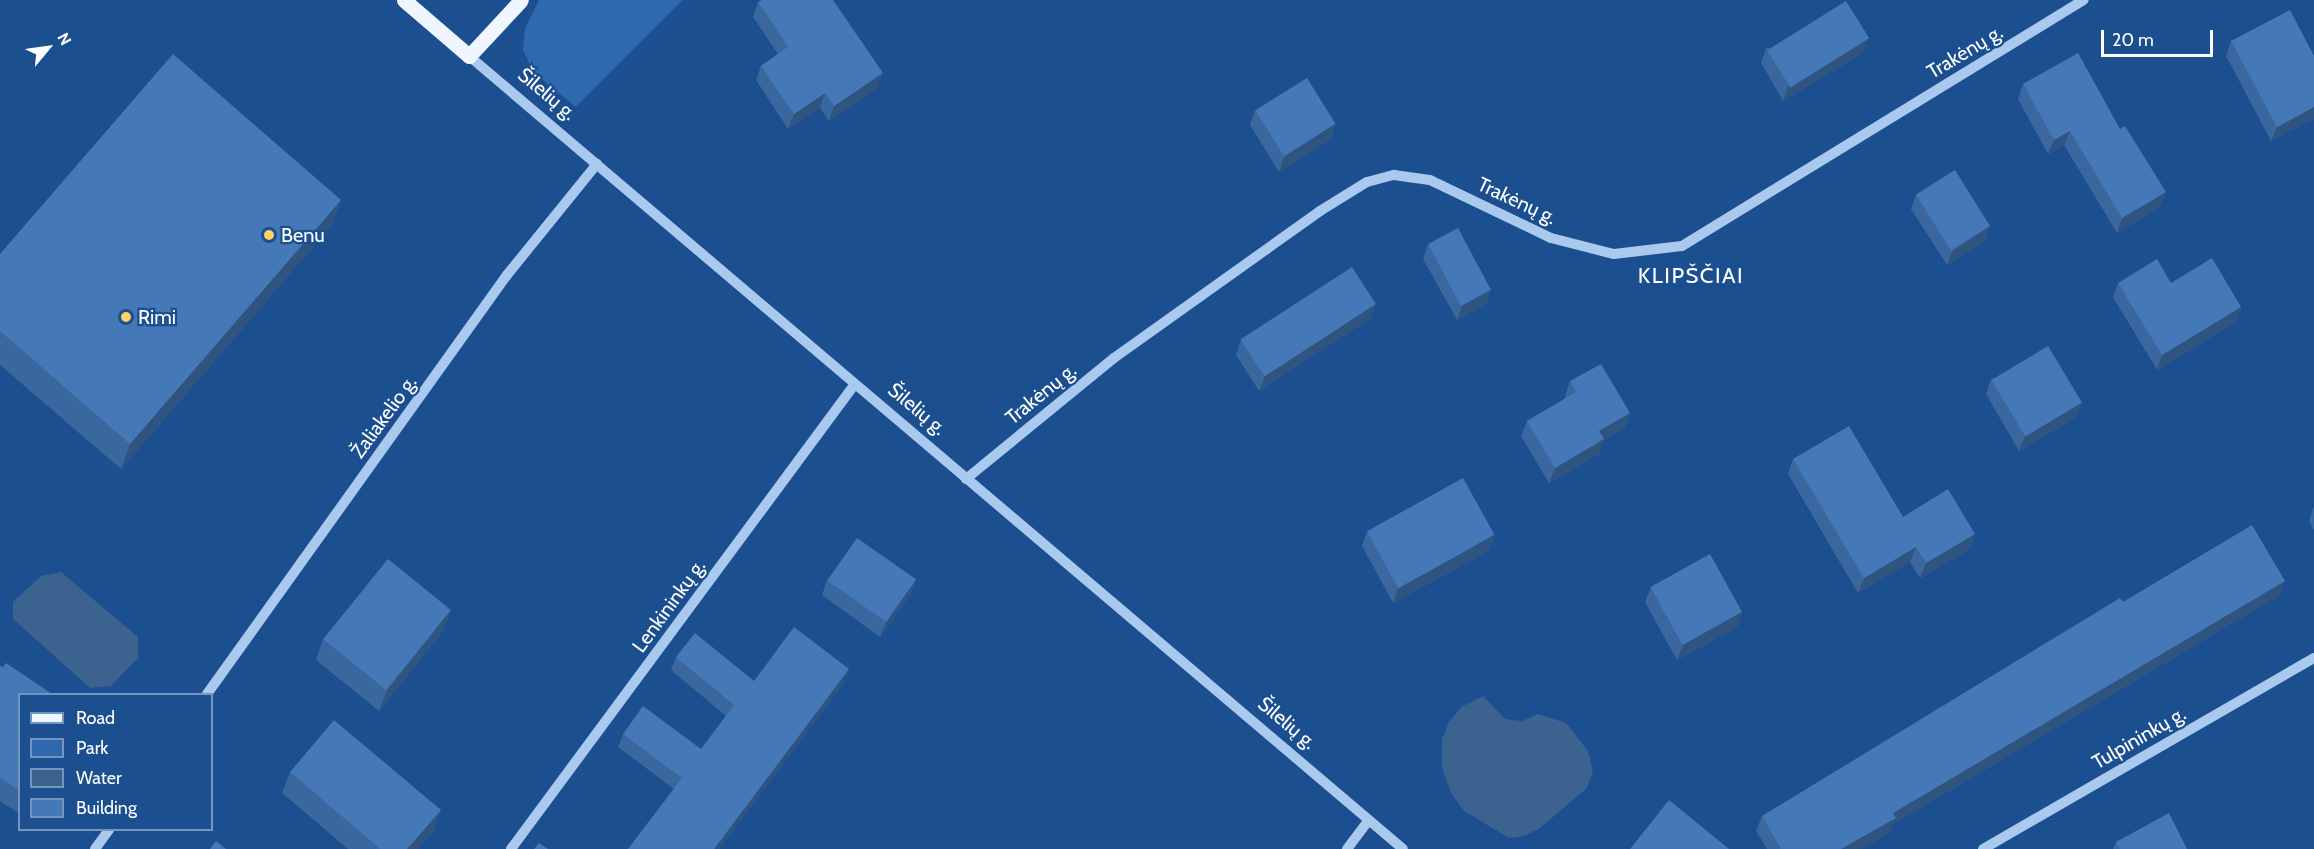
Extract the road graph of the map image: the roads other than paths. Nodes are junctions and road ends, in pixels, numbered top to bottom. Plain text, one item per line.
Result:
1 (404, 0) edge
2 (521, 0) edge
3 (2084, 0) edge
4 (470, 56) junction
5 (597, 164) junction
6 (855, 384) junction
7 (966, 478) junction
8 (2314, 658) edge
9 (208, 693) edge
10 (1369, 820) junction
11 (108, 831) edge
12 (95, 849) edge
13 (511, 849) edge
14 (1347, 849) edge
15 (1403, 849) edge
16 (1983, 849) edge

1 - 4 main road, Šilelių g.
2 - 4 main road
3 - 7 street, Trakėnų g.
4 - 5 street, Šilelių g.
5 - 6 street, Šilelių g.
5 - 9 street, Žaliakelio g.
6 - 7 street, Šilelių g.
6 - 13 street, Lenkininkų g.
7 - 10 street, Šilelių g.
8 - 16 street, Tulpininkų g.
10 - 14 street
10 - 15 street, Šilelių g.
11 - 12 street

